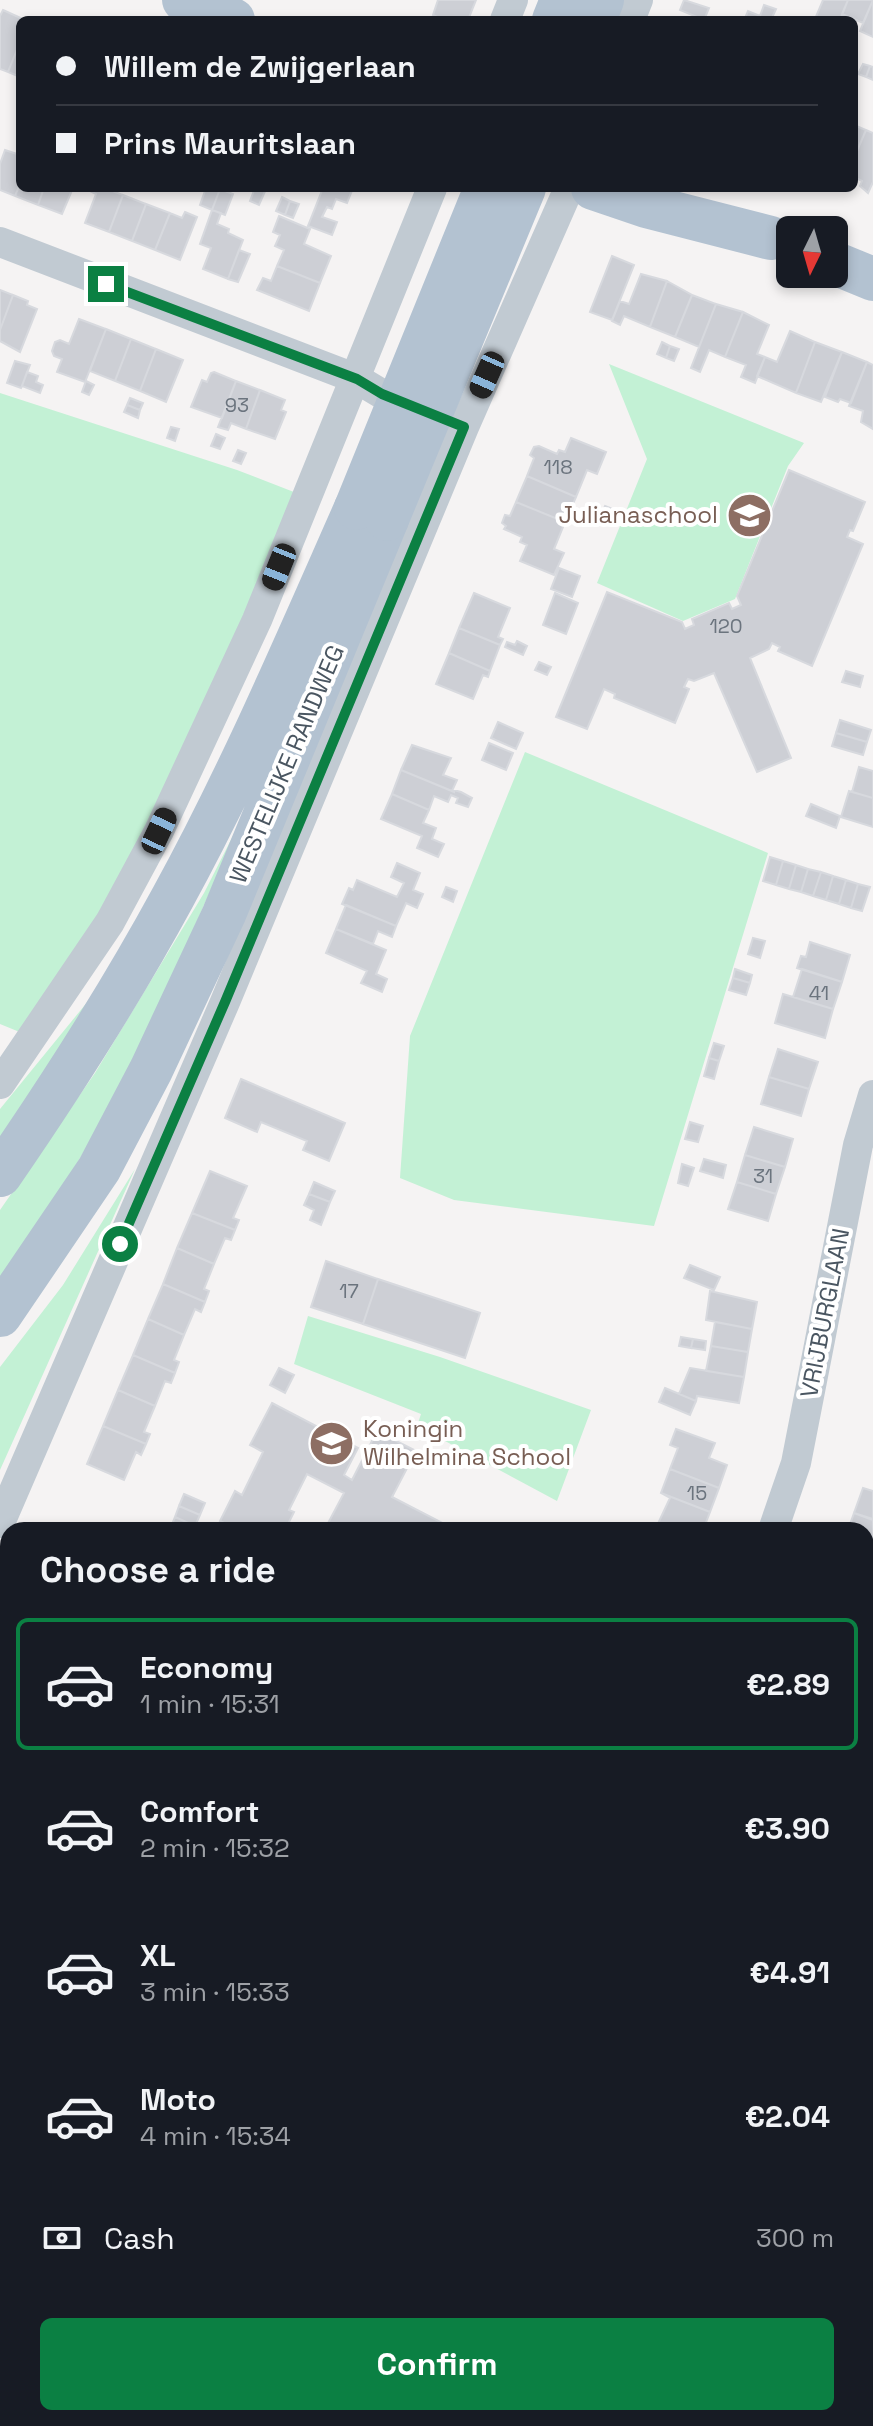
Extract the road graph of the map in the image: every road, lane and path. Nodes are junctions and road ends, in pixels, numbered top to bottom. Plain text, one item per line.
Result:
1 (184, 0) edge
2 (223, 16) edge
3 (430, 192) edge
4 (485, 192) edge
5 (522, 192) edge
6 (567, 192) edge
7 (605, 192) edge
8 (686, 192) edge
9 (776, 238) edge
10 (776, 240) edge
11 (0, 242) edge
12 (848, 269) edge
13 (873, 279) edge
14 (357, 379) junction
15 (464, 427) junction
16 (372, 513) junction
17 (0, 1084) edge
18 (873, 1095) edge
19 (0, 1175) edge
20 (0, 1315) edge
21 (0, 1522) edge
22 (776, 1522) edge

1 - 2 main road
3 - 14 street
4 - 16 main road, WESTELIJKE RANDWEG, bridge
5 - 16 main road, WESTELIJKE RANDWEG, bridge
6 - 15 street
7 - 10 main road
8 - 9 main road
11 - 14 street
12 - 13 main road
14 - 15 street
14 - 17 street
15 - 21 street
16 - 19 main road, WESTELIJKE RANDWEG
16 - 20 main road, WESTELIJKE RANDWEG
18 - 22 street, VRIJBURGLAAN

